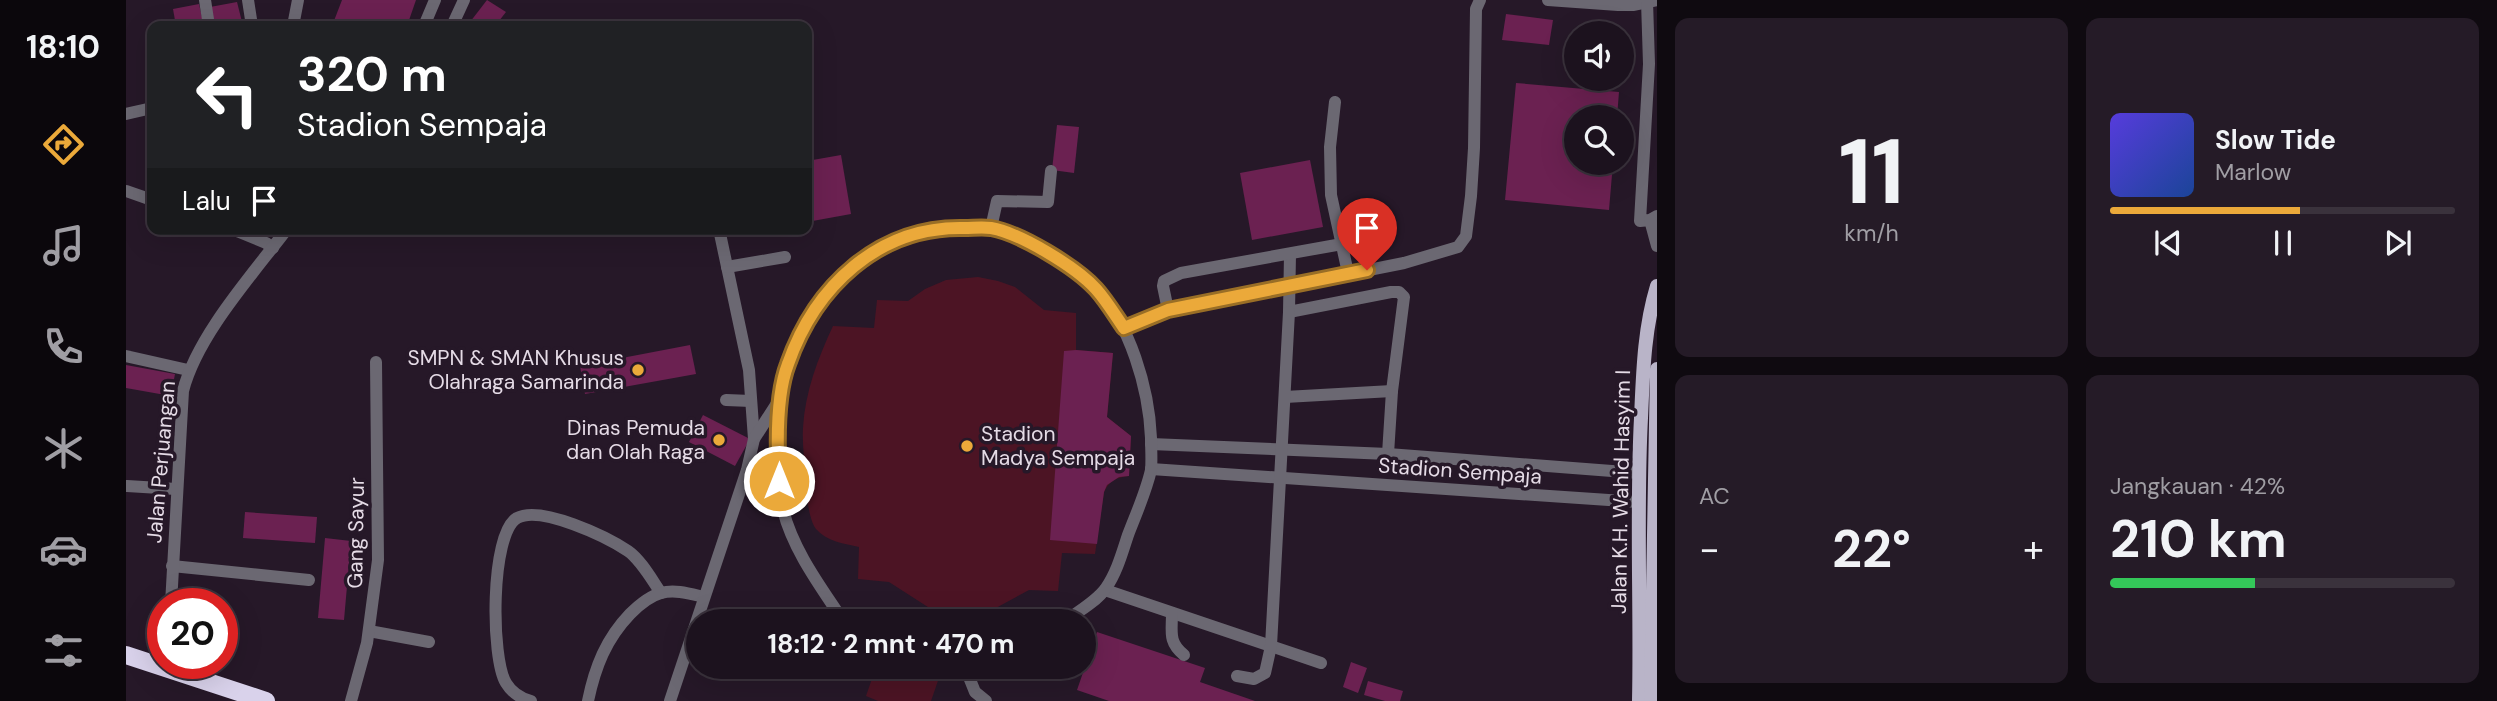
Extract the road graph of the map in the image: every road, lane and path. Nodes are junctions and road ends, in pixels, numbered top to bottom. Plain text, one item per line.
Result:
1 (205, 0) edge
2 (248, 0) edge
3 (298, 0) edge
4 (435, 0) edge
5 (464, 0) edge
6 (1480, 0) edge
7 (1548, 0) edge
8 (1647, 1) edge
9 (1657, 1) edge
10 (208, 21) edge
11 (251, 21) edge
12 (294, 21) edge
13 (426, 21) edge
14 (454, 21) edge
15 (1653, 56) edge
16 (1335, 102) dead end
17 (147, 109) edge
18 (126, 114) edge
19 (1651, 138) edge
20 (1051, 171) dead end
21 (126, 191) edge
22 (147, 198) edge
23 (1653, 218) edge
24 (991, 228) junction
25 (247, 235) edge
26 (283, 235) edge
27 (720, 235) edge
28 (1342, 244) junction
29 (1657, 246) edge
30 (273, 248) junction
31 (1290, 254) junction
32 (785, 257) dead end
33 (727, 267) junction
34 (1348, 274) junction
35 (1289, 286) junction
36 (1657, 286) edge
37 (1168, 310) junction
38 (1289, 312) junction
39 (1124, 328) junction
40 (126, 356) edge
41 (376, 362) dead end
42 (1657, 369) edge
43 (188, 370) junction
44 (1392, 391) junction
45 (781, 397) junction
46 (1285, 397) junction
47 (726, 400) dead end
48 (751, 401) junction
49 (1656, 408) edge
50 (754, 439) junction
51 (1151, 444) junction
52 (1281, 451) junction
53 (1388, 454) junction
54 (1151, 469) junction
55 (1638, 472) junction
56 (1655, 474) edge
57 (1280, 478) junction
58 (127, 486) edge
59 (176, 489) junction
60 (1638, 502) junction
61 (1655, 512) edge
62 (172, 566) junction
63 (309, 580) dead end
64 (1655, 584) edge
65 (171, 588) edge
66 (1105, 590) junction
67 (661, 593) junction
68 (704, 597) junction
69 (836, 609) edge
70 (1080, 609) edge
71 (1172, 613) junction
72 (369, 631) junction
73 (1655, 637) edge
74 (429, 642) dead end
75 (1271, 646) junction
76 (126, 655) edge
77 (1184, 655) dead end
78 (147, 660) edge
79 (1321, 663) dead end
80 (1237, 676) dead end
81 (204, 679) edge
82 (970, 679) edge
83 (1653, 694) edge
84 (266, 701) edge
85 (351, 701) edge
86 (531, 701) edge
87 (588, 701) edge
88 (670, 701) edge
89 (986, 701) edge
90 (1639, 701) edge

1 - 10 street
2 - 11 street
3 - 12 street
4 - 13 street
5 - 14 street
6 - 34 street
7 - 8 street
8 - 9 street
8 - 15 street
15 - 19 street
16 - 28 street
17 - 18 street
19 - 23 street
20 - 24 street
21 - 22 street
23 - 29 street
24 - 39 street
24 - 45 street
25 - 30 street
26 - 30 street, Jalan Perjuangan
27 - 33 street
28 - 31 street
28 - 34 street
30 - 43 street, Jalan Perjuangan
31 - 35 street
31 - 37 street
32 - 33 street
33 - 48 street
34 - 35 street
35 - 37 street
35 - 38 street
36 - 55 main road, Jalan K.H. Wahid Hasyim I
37 - 39 street
38 - 44 street, Stadion Sempaja
38 - 46 street
39 - 51 street
40 - 43 street
41 - 72 street, Gang Sayur
42 - 49 main road, Jalan K.H. Wahid Hasyim I
43 - 59 street, Jalan Perjuangan
44 - 46 street
44 - 53 street, Stadion Sempaja
45 - 50 street
45 - 69 street
46 - 52 street
47 - 48 street
48 - 50 street
49 - 56 main road, Jalan K.H. Wahid Hasyim I
50 - 68 street
51 - 52 street, Stadion Sempaja
51 - 54 street
52 - 53 street, Stadion Sempaja
52 - 57 street
53 - 55 street, Stadion Sempaja
54 - 57 street, Stadion Sempaja
54 - 66 street
55 - 56 main road
55 - 60 main road, Jalan K.H. Wahid Hasyim I
56 - 61 main road, Jalan K.H. Wahid Hasyim I
57 - 60 street, Stadion Sempaja
57 - 75 street
58 - 59 street
59 - 62 street, Jalan Perjuangan
60 - 61 main road
60 - 90 main road, Jalan K.H. Wahid Hasyim I
61 - 64 main road, Jalan K.H. Wahid Hasyim I
62 - 63 street
62 - 65 street, Jalan Perjuangan
64 - 73 main road, Jalan K.H. Wahid Hasyim I
66 - 70 street
66 - 71 street
67 - 68 street
67 - 86 street
67 - 87 street
68 - 88 street
71 - 75 street
71 - 77 street
72 - 74 street
72 - 85 street, Gang Sayur
73 - 83 main road, Jalan K.H. Wahid Hasyim I
75 - 79 street
75 - 80 street
76 - 78 highway
81 - 84 highway
82 - 89 street

